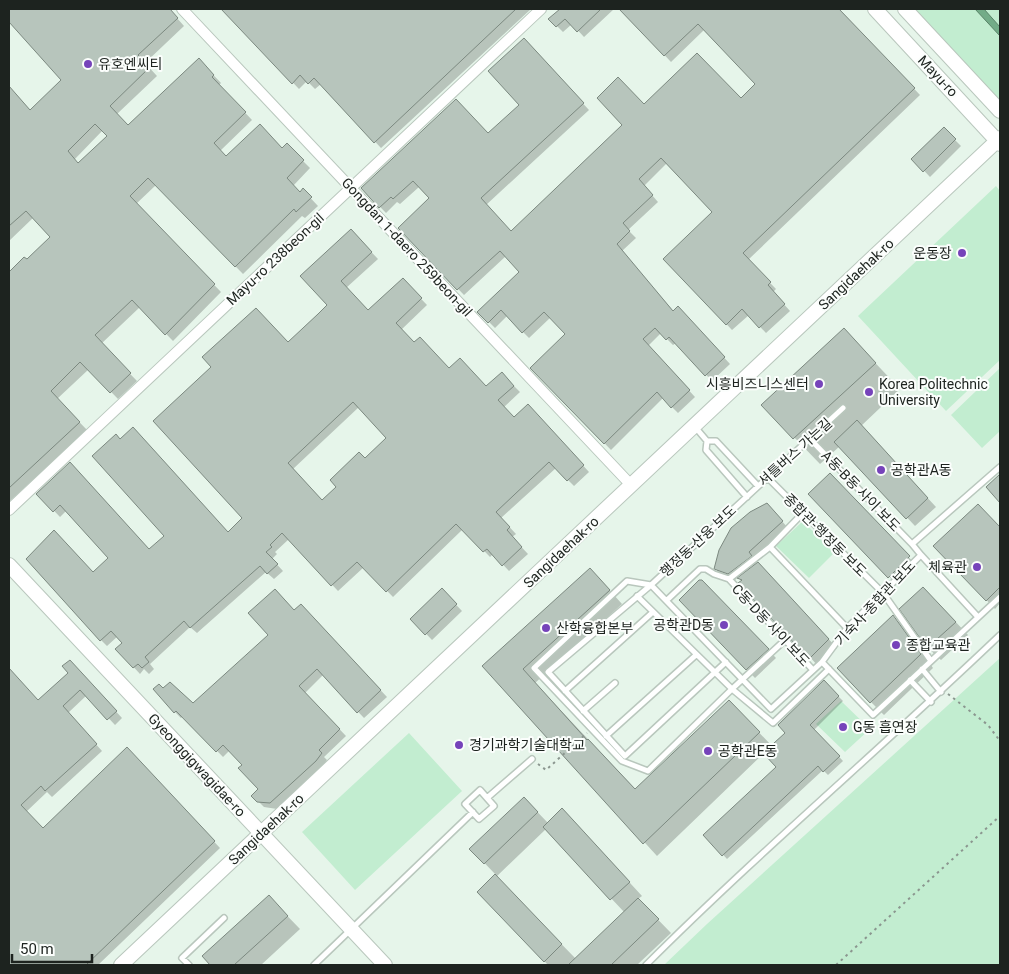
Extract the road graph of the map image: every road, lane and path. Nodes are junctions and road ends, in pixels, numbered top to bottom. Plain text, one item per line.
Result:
1 (182, 9) edge
2 (541, 9) edge
3 (875, 9) edge
4 (905, 9) edge
5 (1000, 111) edge
6 (999, 141) edge
7 (351, 188) junction
8 (843, 408) dead end
9 (694, 426) junction
10 (810, 439) junction
11 (707, 440) junction
12 (1000, 467) edge
13 (767, 477) junction
14 (631, 485) junction
15 (758, 486) junction
16 (747, 497) junction
17 (9, 510) edge
18 (802, 514) junction
19 (912, 544) junction
20 (770, 547) junction
21 (921, 555) junction
22 (9, 565) edge
23 (729, 579) junction
24 (651, 585) junction
25 (883, 593) junction
26 (637, 596) junction
27 (1000, 597) edge
28 (667, 600) junction
29 (653, 612) junction
30 (978, 617) junction
31 (847, 628) junction
32 (1000, 635) edge
33 (785, 640) junction
34 (696, 655) junction
35 (931, 661) junction
36 (726, 662) junction
37 (822, 662) junction
38 (829, 669) junction
39 (813, 670) junction
40 (922, 670) junction
41 (714, 673) junction
42 (743, 680) junction
43 (910, 680) junction
44 (615, 683) dead end
45 (732, 689) junction
46 (565, 691) junction
47 (941, 692) junction
48 (953, 696) dead end
49 (931, 702) junction
50 (583, 711) junction
51 (596, 724) junction
52 (606, 736) junction
53 (1000, 741) edge
54 (532, 759) joint
55 (487, 798) junction
56 (473, 812) junction
57 (1000, 816) edge
58 (262, 833) junction
59 (224, 918) dead end
60 (351, 929) junction
61 (121, 965) edge
62 (189, 965) edge
63 (314, 965) edge
64 (385, 965) edge
65 (646, 965) edge
66 (836, 965) edge

1 - 7 street, Gongdan 1-daero 259beon-gil
2 - 7 street, Mayu-ro 238beon-gil
3 - 6 street, Mayu-ro
4 - 5 street, Mayu-ro
6 - 9 street, Sangidaehak-ro
7 - 14 street, Gongdan 1-daero 259beon-gil
7 - 17 street, Mayu-ro 238beon-gil
8 - 10 lane, 셔틀버스 가는길
9 - 11 lane
9 - 14 street, Sangidaehak-ro
10 - 13 lane, 셔틀버스 가는길
10 - 19 lane, A동-B동 사이 보도
11 - 15 lane
11 - 16 lane
12 - 19 lane, 기숙사-종합관 보도
13 - 15 lane, 셔틀버스 가는길
13 - 18 lane, 종합관-행정동 보도
14 - 58 street, Sangidaehak-ro
15 - 16 lane, 셔틀버스 가는길
16 - 24 lane, 행정동-산융 보도
18 - 20 lane
18 - 25 lane, 종합관-행정동 보도
19 - 21 lane, 기숙사-종합관 보도
20 - 23 lane
20 - 31 lane
21 - 25 lane, 기숙사-종합관 보도
21 - 30 lane
22 - 58 street, Gyeonggigwagidae-ro
23 - 28 lane
23 - 33 lane, C동-D동 사이 보도
24 - 26 lane, 행정동-산융 보도
24 - 28 lane
24 - 45 lane
25 - 31 lane, 기숙사-종합관 보도
25 - 35 lane, 종합관-행정동 보도
26 - 29 lane
26 - 46 lane, 행정동-산융 보도
27 - 30 lane
28 - 36 lane
29 - 34 lane
29 - 46 lane
30 - 35 lane
31 - 37 lane, 기숙사-종합관 보도
32 - 47 lane
33 - 39 lane, C동-D동 사이 보도
33 - 42 lane
34 - 41 lane
34 - 52 lane
35 - 40 lane
36 - 41 lane
36 - 42 lane
37 - 38 lane
37 - 39 lane, 기숙사-종합관 보도
38 - 43 lane
38 - 45 lane
39 - 42 lane, 기숙사-종합관 보도
40 - 43 lane
40 - 47 lane
41 - 45 lane
41 - 52 lane
42 - 45 lane
43 - 49 lane
44 - 50 lane
46 - 50 lane
47 - 49 lane
48 - 53 path
49 - 65 lane
50 - 51 lane
51 - 52 lane
51 - 54 path
54 - 55 lane
55 - 56 lane
55 - 56 lane
56 - 60 lane
57 - 66 path
58 - 60 street, Gyeonggigwagidae-ro
58 - 61 street, Sangidaehak-ro
59 - 62 lane
60 - 63 lane
60 - 64 street, Gyeonggigwagidae-ro

